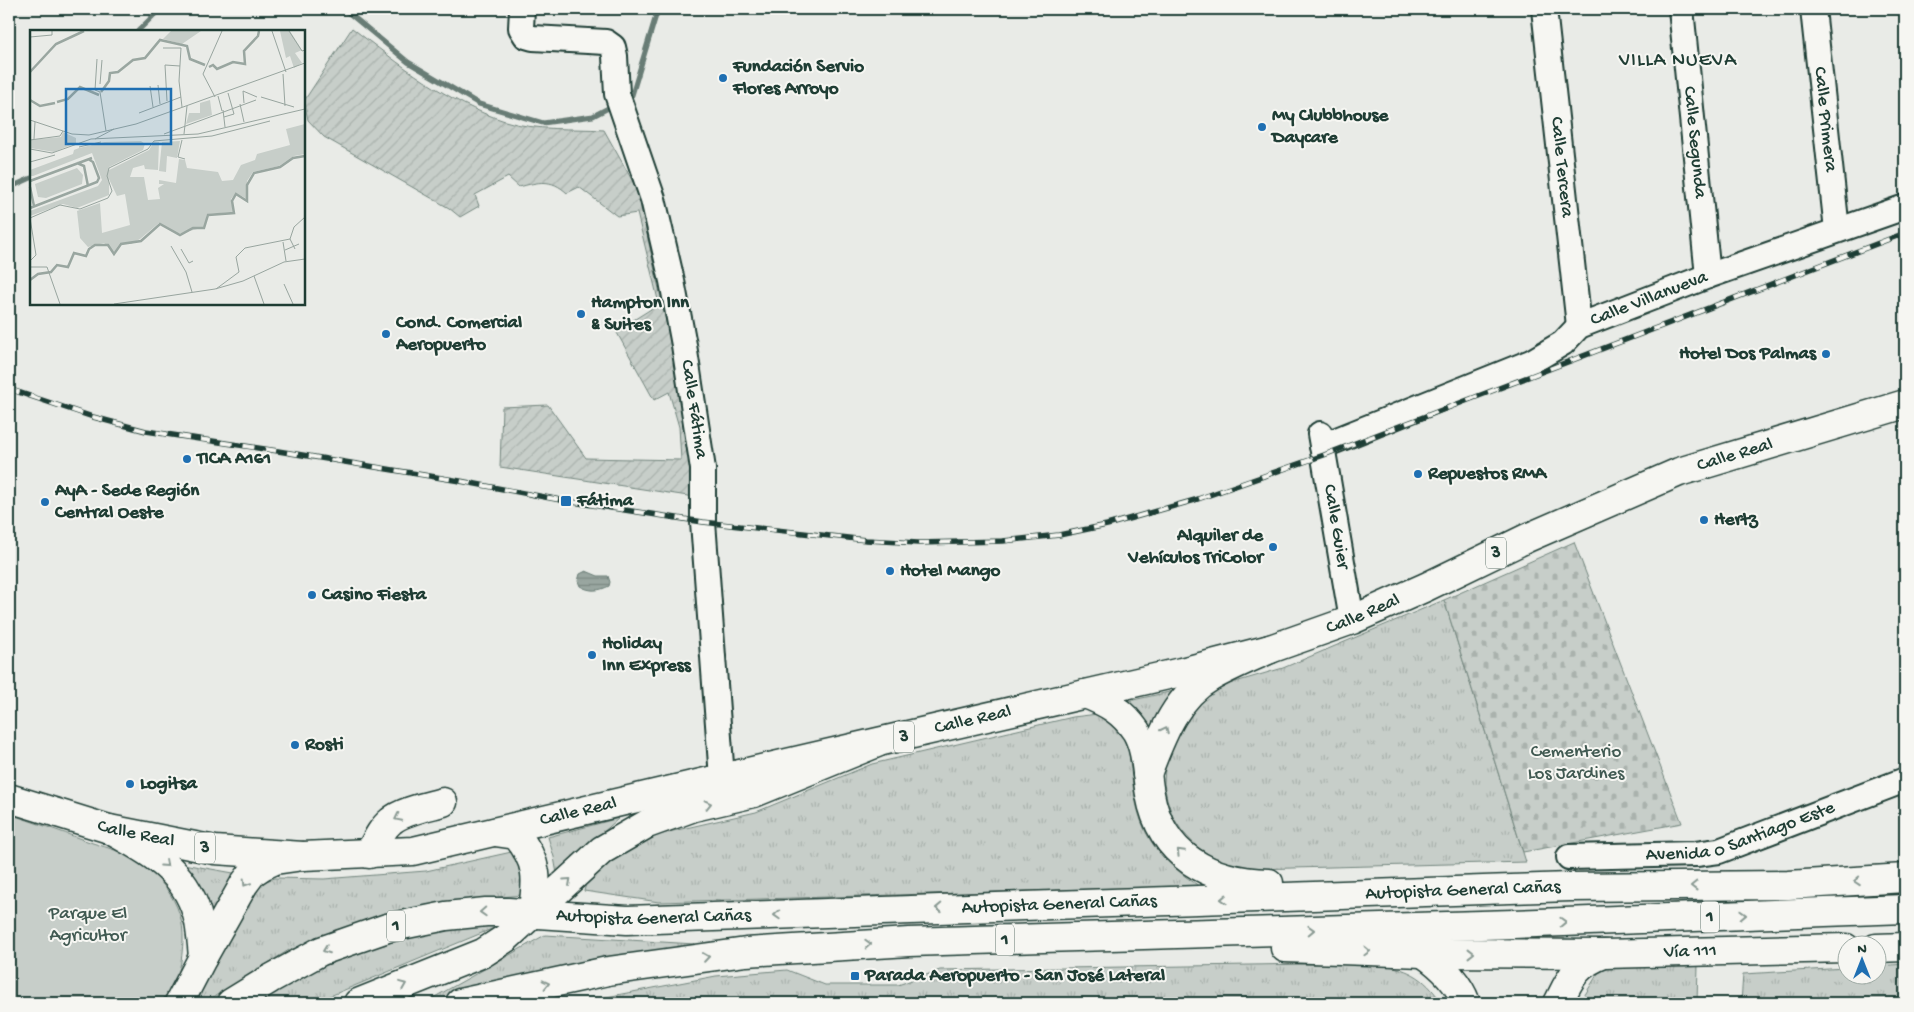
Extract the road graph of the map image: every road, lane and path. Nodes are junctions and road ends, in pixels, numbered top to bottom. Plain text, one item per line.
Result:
1 (522, 9) edge
2 (1544, 9) edge
3 (1682, 9) edge
4 (1813, 9) edge
5 (1905, 207) edge
6 (1837, 230) junction
7 (1708, 276) junction
8 (1579, 326) junction
9 (1905, 404) edge
10 (1321, 440) joint
11 (1352, 620) junction
12 (1270, 649) junction
13 (1085, 694) junction
14 (877, 744) junction
15 (1146, 775) junction
16 (722, 778) junction
17 (1905, 780) edge
18 (9, 798) edge
19 (444, 802) dead end
20 (109, 829) junction
21 (495, 832) junction
22 (369, 854) junction
23 (303, 856) junction
24 (1569, 857) dead end
25 (1905, 878) edge
26 (1570, 887) junction
27 (1905, 909) edge
28 (532, 914) junction
29 (1039, 939) junction
30 (1905, 947) edge
31 (1836, 948) edge
32 (1886, 948) edge
33 (1423, 953) junction
34 (1604, 954) junction
35 (203, 957) junction
36 (180, 1003) edge
37 (231, 1003) edge
38 (358, 1003) edge
39 (460, 1003) edge
40 (1466, 1003) edge
41 (1558, 1003) edge

1 - 16 street, Calle Fátima
2 - 8 street, Calle Tercera
3 - 7 street, Calle Segunda
4 - 6 street, Calle Primera
5 - 6 street, Calle Villanueva
6 - 7 street, Calle Villanueva
7 - 8 street, Calle Villanueva
8 - 10 street, Calle Villanueva
9 - 11 main road, Calle Real / 3
10 - 11 street, Calle Guier
11 - 12 main road, Calle Real / 3
12 - 13 main road, Calle Real / 3
15 -> 12 main road
13 - 14 main road, Calle Real / 3
13 - 15 main road
14 - 16 main road, Calle Real / 3
28 -> 14 main road
26 -> 15 main road
16 - 21 main road, Calle Real / 3
17 - 24 street, Avenida 0 Santiago Este
18 - 20 main road, Calle Real / 3
19 -> 22 main road
20 - 23 main road, Calle Real / 3
20 -> 35 main road
21 - 22 main road, Calle Real / 3
21 - 28 main road
22 - 23 main road, Calle Real / 3
23 -> 35 main road
25 -> 26 main road, Autopista General Cañas / 1
26 -> 28 main road, Autopista General Cañas / 1
29 -> 27 main road, Autopista General Cañas / 1
28 -> 37 main road, Autopista General Cañas / 1
38 -> 28 main road
29 -> 33 main road
39 -> 29 main road, Autopista General Cañas / 1
30 - 32 main road
31 - 34 main road, Vía 111
33 -> 34 main road
33 - 40 main road
34 - 41 main road, Vía 111
35 - 36 main road

